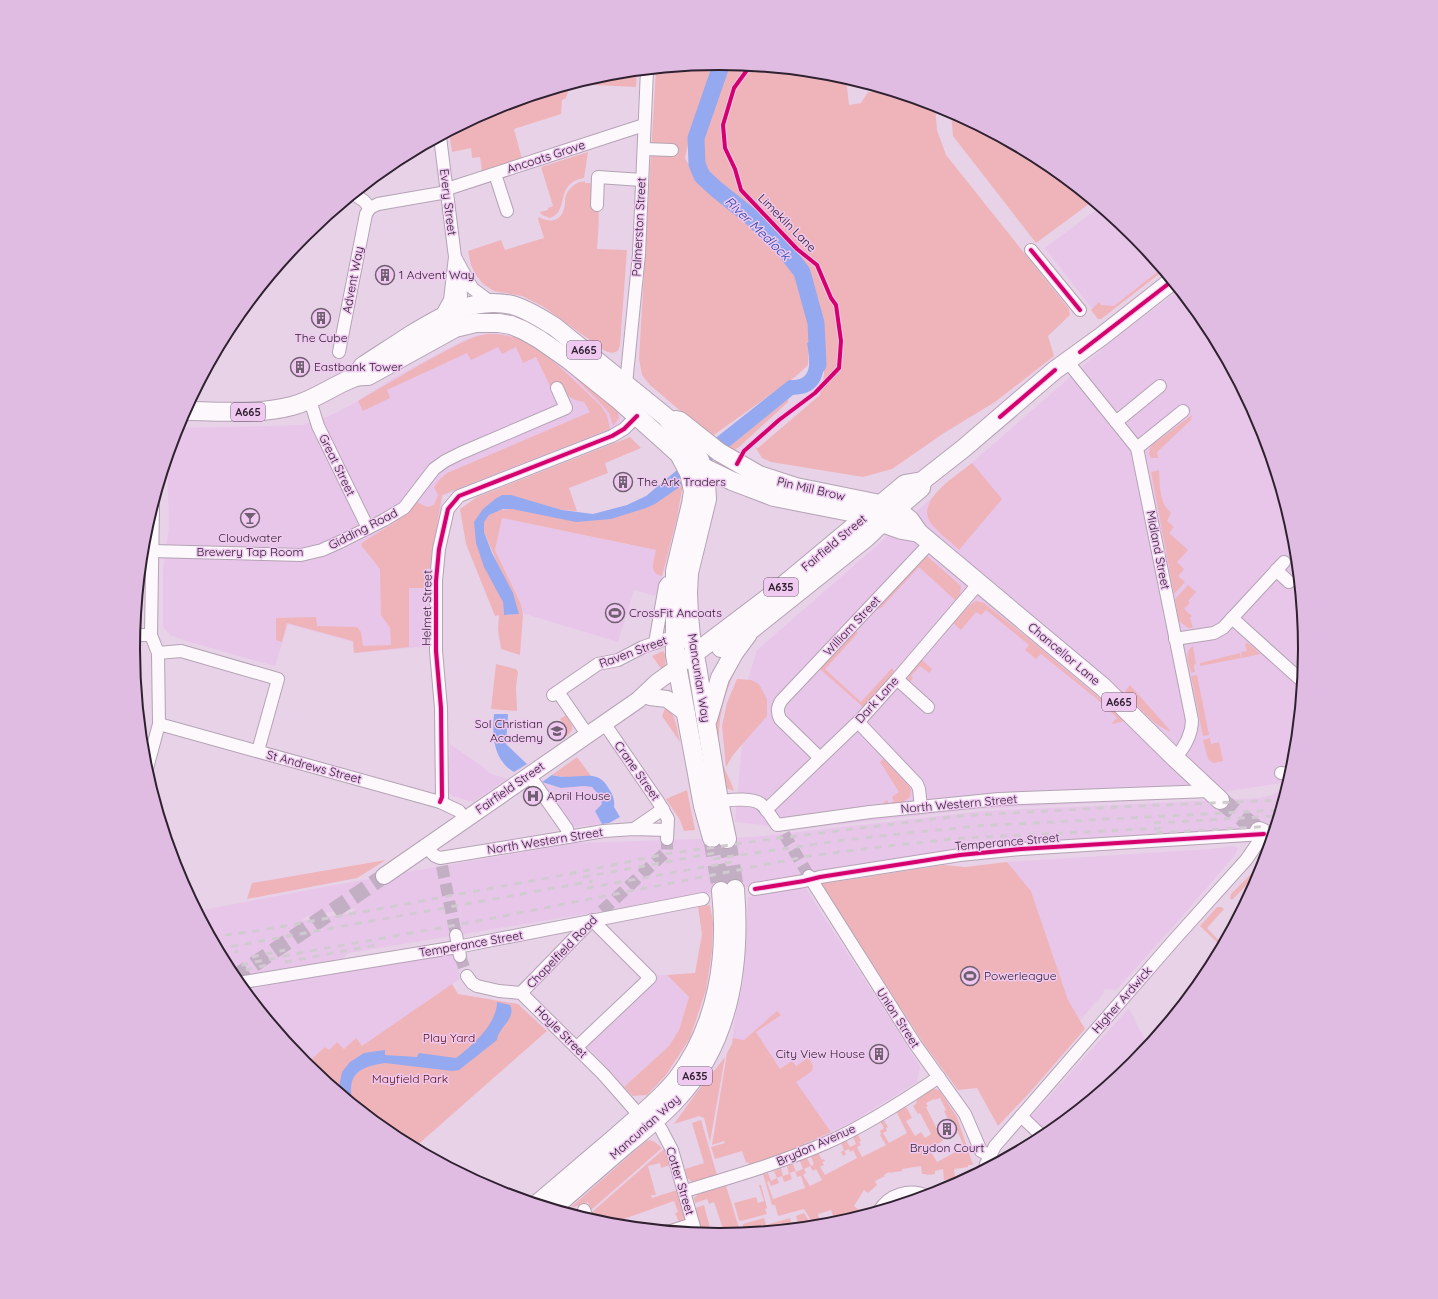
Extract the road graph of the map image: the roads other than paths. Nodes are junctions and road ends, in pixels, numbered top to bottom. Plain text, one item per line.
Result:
1 (647, 75) edge
2 (644, 125) junction
3 (441, 142) edge
4 (644, 149) junction
5 (672, 150) dead end
6 (495, 174) junction
7 (642, 180) junction
8 (447, 191) junction
9 (358, 197) edge
10 (597, 205) dead end
11 (370, 208) junction
12 (507, 212) dead end
13 (1031, 250) dead end
14 (457, 261) junction
15 (1168, 284) edge
16 (492, 303) junction
17 (455, 304) junction
18 (1080, 310) dead end
19 (476, 323) junction
20 (455, 328) junction
21 (339, 352) dead end
22 (1068, 361) junction
23 (354, 378) junction
24 (626, 384) junction
25 (1160, 386) dead end
26 (557, 388) dead end
27 (310, 400) junction
28 (191, 411) edge
29 (1183, 411) dead end
30 (637, 416) junction
31 (666, 417) junction
32 (1116, 422) junction
33 (1137, 448) junction
34 (685, 454) junction
35 (701, 467) junction
36 (732, 481) junction
37 (922, 484) junction
38 (700, 495) junction
39 (887, 508) junction
40 (873, 520) junction
41 (368, 528) junction
42 (152, 532) edge
43 (925, 538) junction
44 (152, 551) junction
45 (675, 582) junction
46 (979, 582) junction
47 (1289, 582) dead end
48 (1232, 618) junction
49 (752, 629) junction
50 (140, 635) edge
51 (151, 635) junction
52 (675, 636) junction
53 (1175, 639) junction
54 (655, 643) junction
55 (158, 653) junction
56 (696, 660) junction
57 (679, 673) junction
58 (1297, 677) edge
59 (897, 679) junction
60 (644, 698) junction
61 (928, 708) dead end
62 (687, 714) junction
63 (858, 722) junction
64 (604, 723) junction
65 (159, 724) junction
66 (706, 724) junction
67 (587, 734) junction
68 (258, 751) junction
69 (150, 757) edge
70 (820, 758) junction
71 (1175, 758) junction
72 (529, 775) junction
73 (1215, 795) joint
74 (719, 801) junction
75 (440, 802) junction
76 (921, 807) junction
77 (766, 810) junction
78 (465, 819) junction
79 (666, 824) junction
80 (634, 829) junction
81 (1265, 834) edge
82 (568, 837) junction
83 (426, 847) junction
84 (384, 876) tunnel mouth
85 (810, 878) junction
86 (755, 889) dead end
87 (703, 900) dead end
88 (602, 911) tunnel mouth
89 (592, 920) junction
90 (467, 976) tunnel mouth
91 (245, 982) edge
92 (521, 993) junction
93 (577, 1047) junction
94 (938, 1077) junction
95 (640, 1116) junction
96 (1021, 1116) junction
97 (661, 1129) dead end
98 (1038, 1133) edge
99 (990, 1156) junction
100 (988, 1162) edge
101 (684, 1191) junction
102 (919, 1193) edge
103 (541, 1200) edge
104 (886, 1204) edge
105 (556, 1205) edge
106 (694, 1229) edge

1 - 2 street, Palmerston Street
2 - 4 street, Palmerston Street
2 - 6 street, Ancoats Grove
3 - 8 street, Every Street
4 - 5 street
4 - 7 street, Palmerston Street
6 - 8 street, Ancoats Grove
6 - 12 street
7 - 10 street
7 - 24 street, Palmerston Street
8 - 11 street, Ancoats Grove
8 - 14 street, Every Street
9 - 11 street
11 - 21 street, Advent Way
13 - 18 street
14 - 16 street
14 - 17 street, Every Street
15 - 22 highway, A635
16 - 17 highway, A665
16 - 24 highway, A665
17 - 19 highway
17 - 20 street, Every Street
17 - 23 highway, A665
19 - 20 highway, A665
19 - 30 highway, A665
20 - 23 highway, A665
22 - 32 street, Midland Street
22 - 37 highway, A635
23 - 27 highway, A665
24 - 31 highway, A665
25 - 32 street
26 - 41 street, Gidding Road
27 - 28 highway, A665
27 - 41 street, Great Street
29 - 33 street
30 - 34 highway, A665
30 - 75 street, Helmet Street
31 - 34 highway, A665
31 - 39 highway, Pin Mill Brow / A665
32 - 33 street, Midland Street
33 - 53 street, Midland Street
34 - 35 highway, Mancunian Way / A665
34 - 38 highway, A665
35 - 36 highway, Pin Mill Brow
35 - 38 highway, Mancunian Way / A665
36 - 38 highway
36 - 40 highway, Pin Mill Brow
37 - 39 highway, A635
37 - 43 highway
38 - 45 highway, Mancunian Way / A635
38 - 56 highway, Mancunian Way / A635
39 - 40 highway, Fairfield Street / A635
39 - 43 highway, Chancellor Lane / A665
40 - 43 highway, Chancellor Lane
40 - 49 highway, Fairfield Street / A635
40 - 56 highway, Fairfield Street / A635
41 - 44 street, Gidding Road
42 - 44 street
43 - 46 highway, Chancellor Lane / A665
43 - 70 street, William Street
44 - 51 street
45 - 52 highway, Mancunian Way / A635
45 - 54 street
46 - 59 street, Dark Lane
46 - 71 highway, Chancellor Lane / A665
47 - 48 street
48 - 53 street
48 - 58 street
49 - 56 highway, Fairfield Street / A635
49 - 66 highway, Fairfield Street / A635
50 - 51 street
51 - 55 street
52 - 54 street, Raven Street
52 - 57 highway, Mancunian Way / A635
53 - 71 street, Midland Street
54 - 67 street, Raven Street
55 - 65 street
55 - 68 street
56 - 57 highway, Fairfield Street / A635
56 - 66 highway, Mancunian Way / A635
57 - 60 main road, Fairfield Street
57 - 62 highway, Mancunian Way / A635
59 - 61 street
59 - 63 street, Dark Lane
60 - 62 main road
60 - 64 main road, Fairfield Street
62 - 74 highway, Mancunian Way / A635
63 - 70 street, Dark Lane
63 - 76 street
64 - 67 main road, Fairfield Street
64 - 79 street, Crane Street
65 - 68 street, St Andrews Street
65 - 69 street
66 - 74 highway, Mancunian Way / A635
67 - 72 main road, Fairfield Street
68 - 75 street, St Andrews Street
70 - 77 street, Dark Lane
71 - 73 highway, Chancellor Lane / A665
72 - 78 main road, Fairfield Street
72 - 82 street
73 - 76 street, North Western Street
74 - 77 street, North Western Street
75 - 78 street, St Andrews Street
76 - 77 street, North Western Street
78 - 83 main road, Fairfield Street
79 - 80 street, North Western Street
79 - 80 street
80 - 82 street, North Western Street
81 - 85 street, Temperance Street
81 - 96 street, Higher Ardwick
82 - 83 street, North Western Street
83 - 84 main road, Fairfield Street
85 - 86 street, Temperance Street
85 - 94 street, Union Street
87 - 89 street, Temperance Street
88 - 89 street, Chapelfield Road
89 - 91 street, Temperance Street
89 - 92 street, Chapelfield Road
89 - 93 street
90 - 92 street
92 - 93 street, Hoyle Street
93 - 95 street, Hoyle Street
94 - 99 street, Union Street
94 - 101 street, Brydon Avenue
95 - 103 highway, Mancunian Way / A635
95 - 105 highway, Mancunian Way / A635
96 - 98 street
96 - 99 street, Higher Ardwick
97 - 101 street, Cotter Street
99 - 100 street, Higher Ardwick
101 - 106 street, Cotter Street
102 - 104 street

